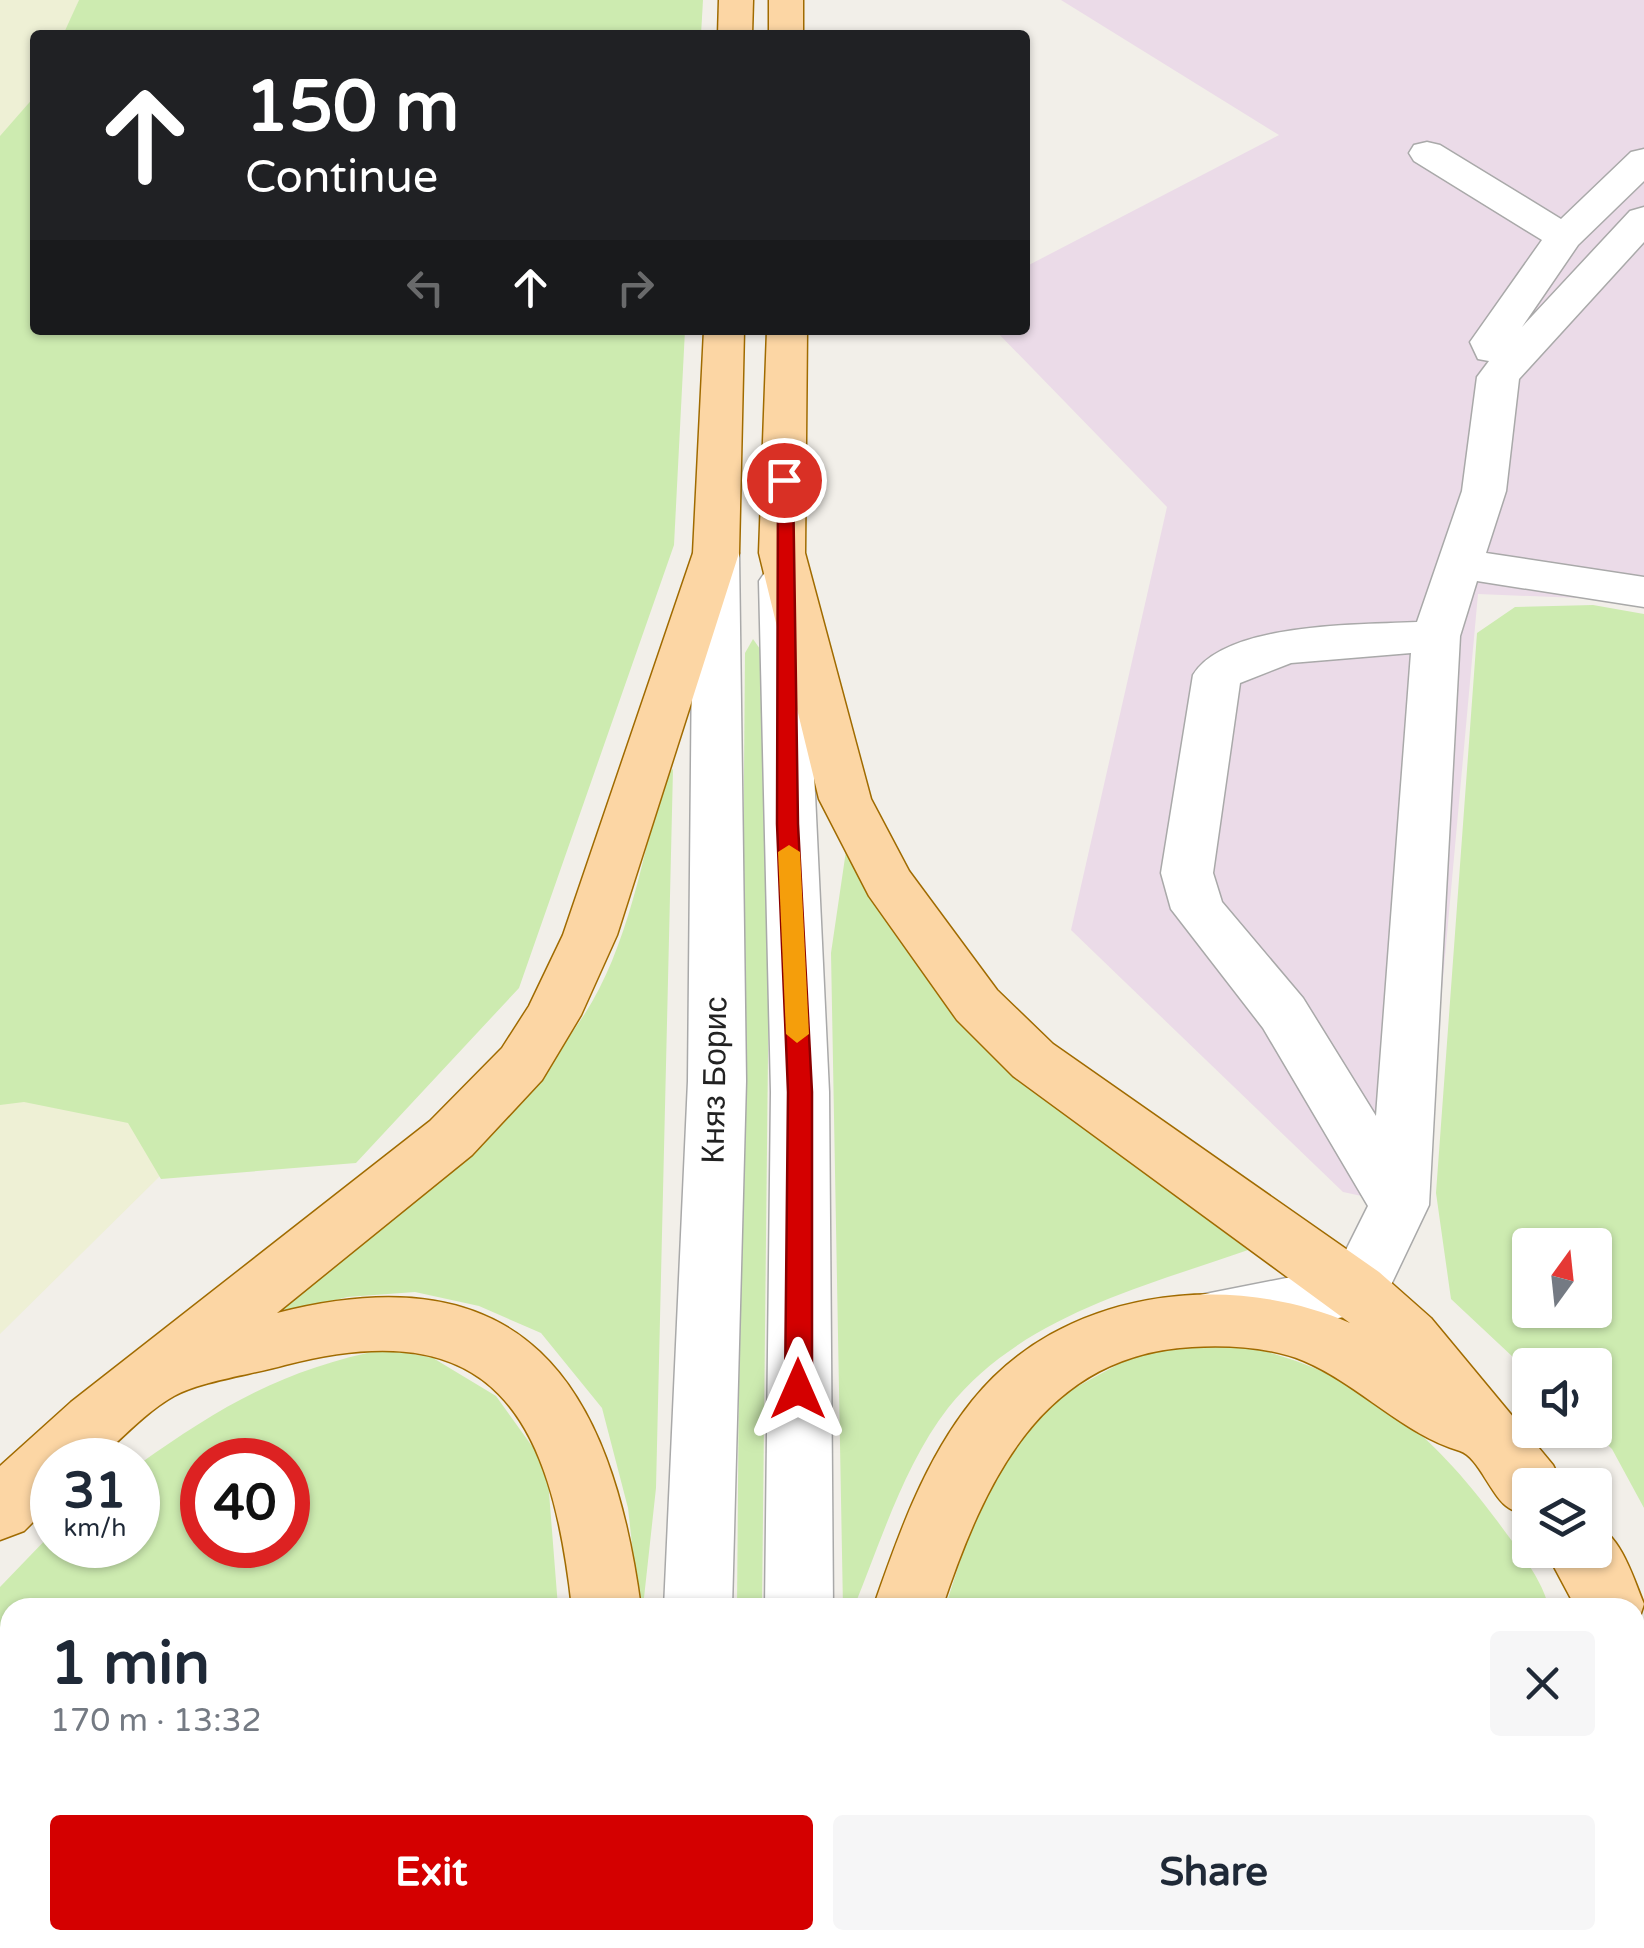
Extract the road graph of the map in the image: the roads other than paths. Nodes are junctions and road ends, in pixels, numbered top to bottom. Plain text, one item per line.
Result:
1 (736, 0) edge
2 (786, 0) edge
3 (735, 30) edge
4 (786, 30) edge
5 (1427, 153) dead end
6 (1644, 160) edge
7 (1644, 219) edge
8 (1564, 237) junction
9 (724, 335) edge
10 (787, 335) edge
11 (1498, 377) junction
12 (716, 553) junction
13 (782, 553) junction
14 (1462, 564) junction
15 (1644, 592) edge
16 (1436, 636) junction
17 (1399, 1205) junction
18 (1357, 1291) junction
19 (1212, 1316) junction
20 (158, 1372) junction
21 (1512, 1468) edge
22 (1515, 1468) edge
23 (0, 1509) edge
24 (1591, 1568) edge
25 (605, 1598) edge
26 (698, 1598) edge
27 (799, 1598) edge
28 (911, 1598) edge
29 (1607, 1598) edge

1 - 3 main road
2 - 4 main road
5 - 8 street
6 - 8 street
7 - 11 street
8 - 11 street
9 - 12 main road
10 - 13 main road
11 - 14 street
12 - 20 main road
12 - 26 street, Княз Борис
13 - 18 main road
13 - 27 street
14 - 15 street
14 - 16 street
16 - 17 street
16 - 17 street
17 - 18 street
18 - 19 street
18 - 22 main road
19 - 21 main road
19 - 28 main road
20 - 23 main road
20 - 25 main road
24 - 29 main road

